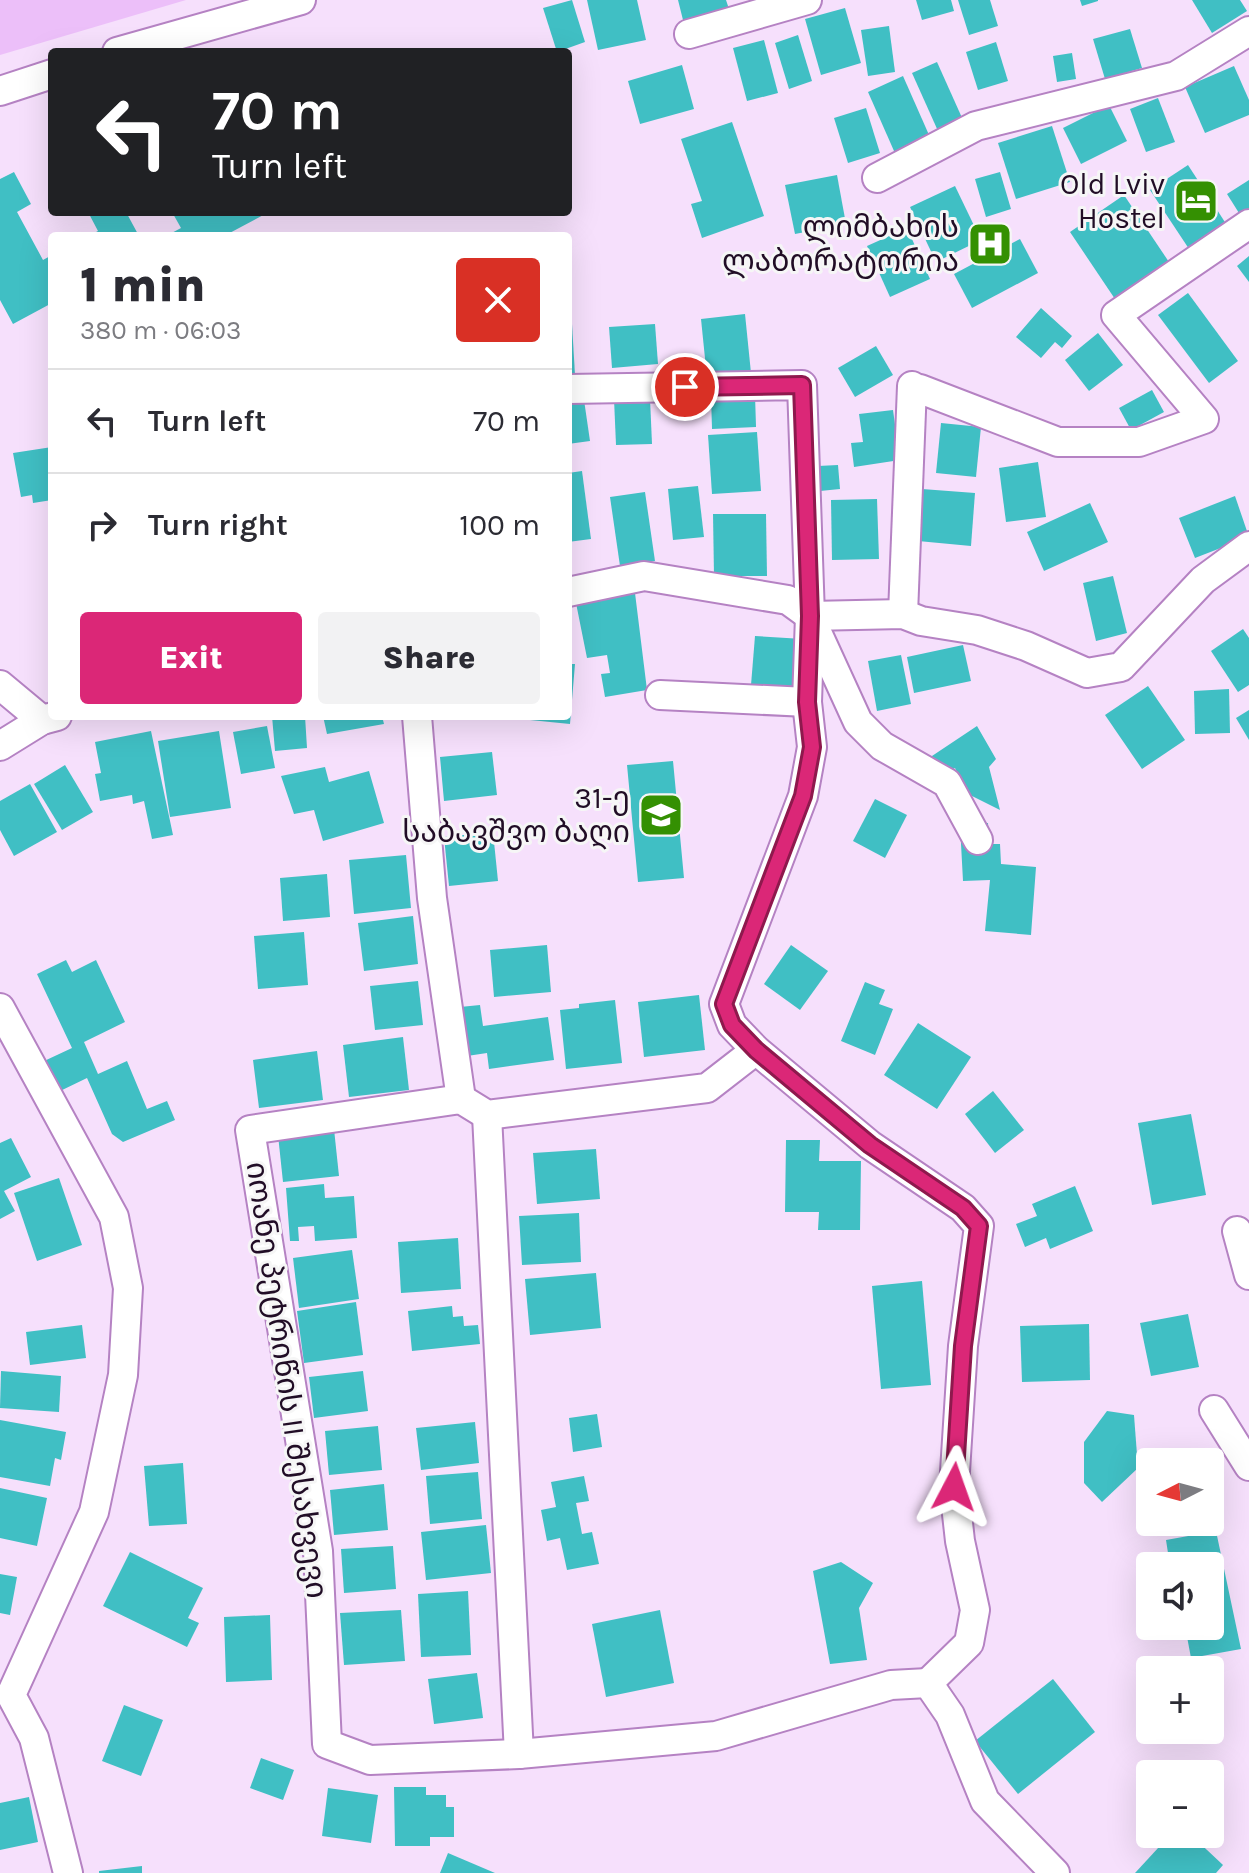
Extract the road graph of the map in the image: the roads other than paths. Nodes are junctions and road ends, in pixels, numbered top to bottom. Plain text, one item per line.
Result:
1 (301, 0) edge
2 (807, 0) edge
3 (1249, 31) edge
4 (689, 34) dead end
5 (131, 48) edge
6 (48, 75) edge
7 (0, 91) edge
8 (877, 178) dead end
9 (1249, 224) edge
10 (572, 389) edge
11 (1249, 546) edge
12 (572, 591) edge
13 (903, 614) junction
14 (810, 616) junction
15 (0, 685) edge
16 (660, 695) dead end
17 (807, 702) junction
18 (48, 717) edge
19 (48, 719) edge
20 (417, 720) edge
21 (0, 746) edge
22 (978, 840) dead end
23 (0, 1008) edge
24 (756, 1050) junction
25 (10, 1054) edge
26 (461, 1099) junction
27 (487, 1115) junction
28 (1237, 1231) dead end
29 (1249, 1275) edge
30 (1214, 1410) dead end
31 (1249, 1466) edge
32 (928, 1683) junction
33 (5, 1701) edge
34 (519, 1754) junction
35 (68, 1873) edge
36 (1055, 1873) edge

1 - 5 street
2 - 4 street
3 - 8 street
6 - 7 street
9 - 13 street
10 - 14 street
11 - 13 street
12 - 14 street
13 - 14 street
14 - 17 street
14 - 22 street
15 - 18 street
16 - 17 street
17 - 24 street
19 - 21 street
20 - 26 street
23 - 25 street
24 - 27 street
24 - 32 street
25 - 33 street
26 - 27 street
26 - 34 street, იოანე პეტრიწის II შესახვევი
27 - 34 street
28 - 29 street
30 - 31 street
32 - 34 street, იოანე პეტრიწის II შესახვევი
32 - 36 street
33 - 35 street

